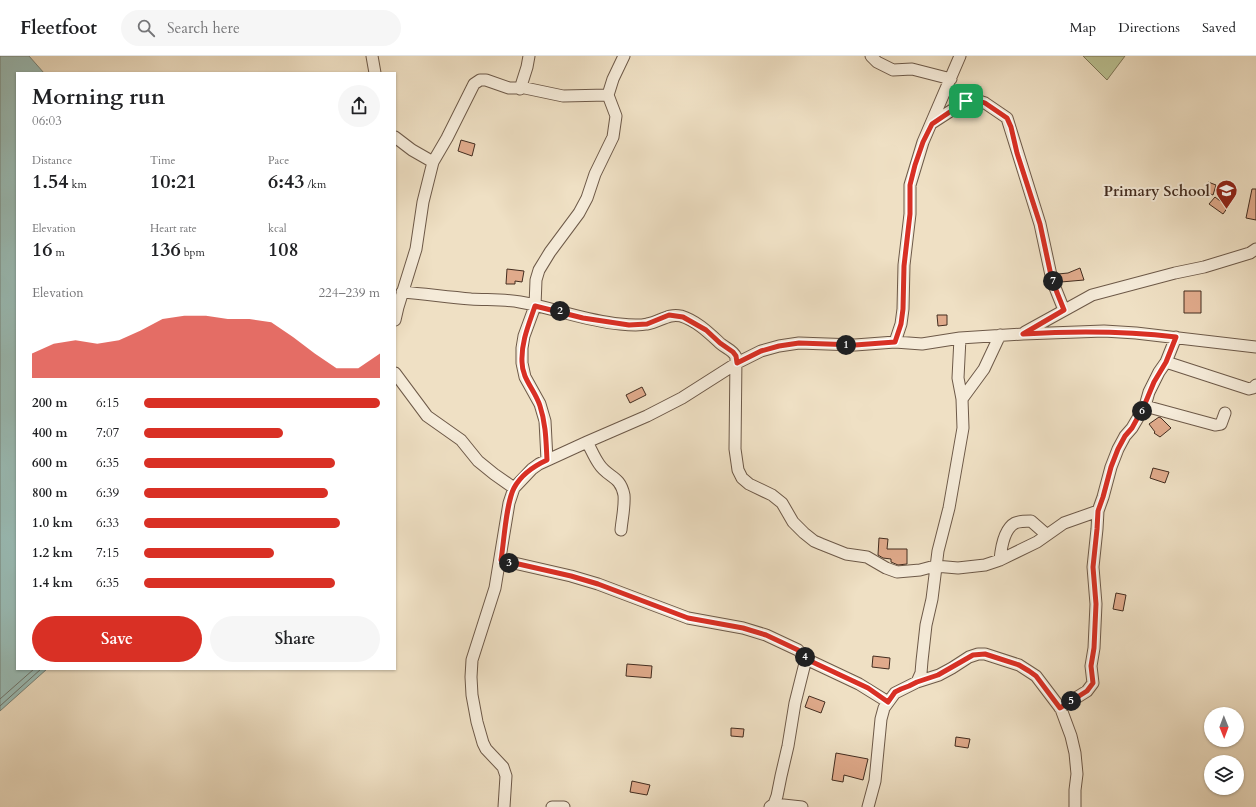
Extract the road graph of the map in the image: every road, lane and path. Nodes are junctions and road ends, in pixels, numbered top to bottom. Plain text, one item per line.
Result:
1 (372, 56) edge
2 (529, 56) edge
3 (624, 56) edge
4 (871, 56) edge
5 (960, 56) edge
6 (375, 72) edge
7 (951, 79) junction
8 (520, 89) junction
9 (608, 95) junction
10 (932, 124) junction
11 (396, 138) edge
12 (433, 162) junction
13 (1256, 249) edge
14 (402, 292) junction
15 (535, 306) junction
16 (1064, 310) junction
17 (396, 316) edge
18 (1023, 334) junction
19 (1000, 335) junction
20 (1176, 337) junction
21 (960, 338) junction
22 (895, 342) junction
23 (1256, 347) edge
24 (1166, 362) junction
25 (737, 363) junction
26 (396, 374) edge
27 (1256, 385) edge
28 (962, 399) junction
29 (1144, 406) junction
30 (1225, 413) dead end
31 (587, 442) junction
32 (547, 460) junction
33 (514, 488) junction
34 (1098, 511) junction
35 (621, 530) dead end
36 (1047, 535) junction
37 (501, 560) junction
38 (1000, 560) junction
39 (935, 566) junction
40 (806, 659) junction
41 (917, 682) junction
42 (888, 702) junction
43 (1060, 708) junction
44 (772, 805) edge
45 (504, 807) edge
46 (552, 807) edge
47 (564, 807) edge
48 (802, 807) edge
49 (868, 807) edge
50 (1075, 807) edge

1 - 6 street
2 - 8 street
3 - 9 street
4 - 7 street
5 - 7 street
7 - 10 street
8 - 9 street
8 - 12 street
9 - 15 street
10 - 16 street
10 - 22 street
11 - 12 street
12 - 14 street
13 - 16 street
14 - 15 street
14 - 17 street
15 - 25 street
15 - 32 street
16 - 18 street
18 - 19 street
18 - 20 street
19 - 21 street
19 - 28 street
20 - 23 street
20 - 24 street
21 - 22 street
21 - 28 street
22 - 25 street
24 - 27 street
24 - 29 street
25 - 31 street
25 - 39 street
26 - 33 street
28 - 39 street
29 - 30 street
29 - 34 street
31 - 32 street
31 - 35 street
32 - 33 street
33 - 37 street
34 - 36 street
34 - 43 street
36 - 38 street
36 - 38 street
37 - 40 street
37 - 45 street
38 - 39 street
39 - 41 street
40 - 42 street
40 - 44 street
41 - 42 street
41 - 43 street
42 - 49 street
43 - 50 street
44 - 48 street
46 - 47 street

